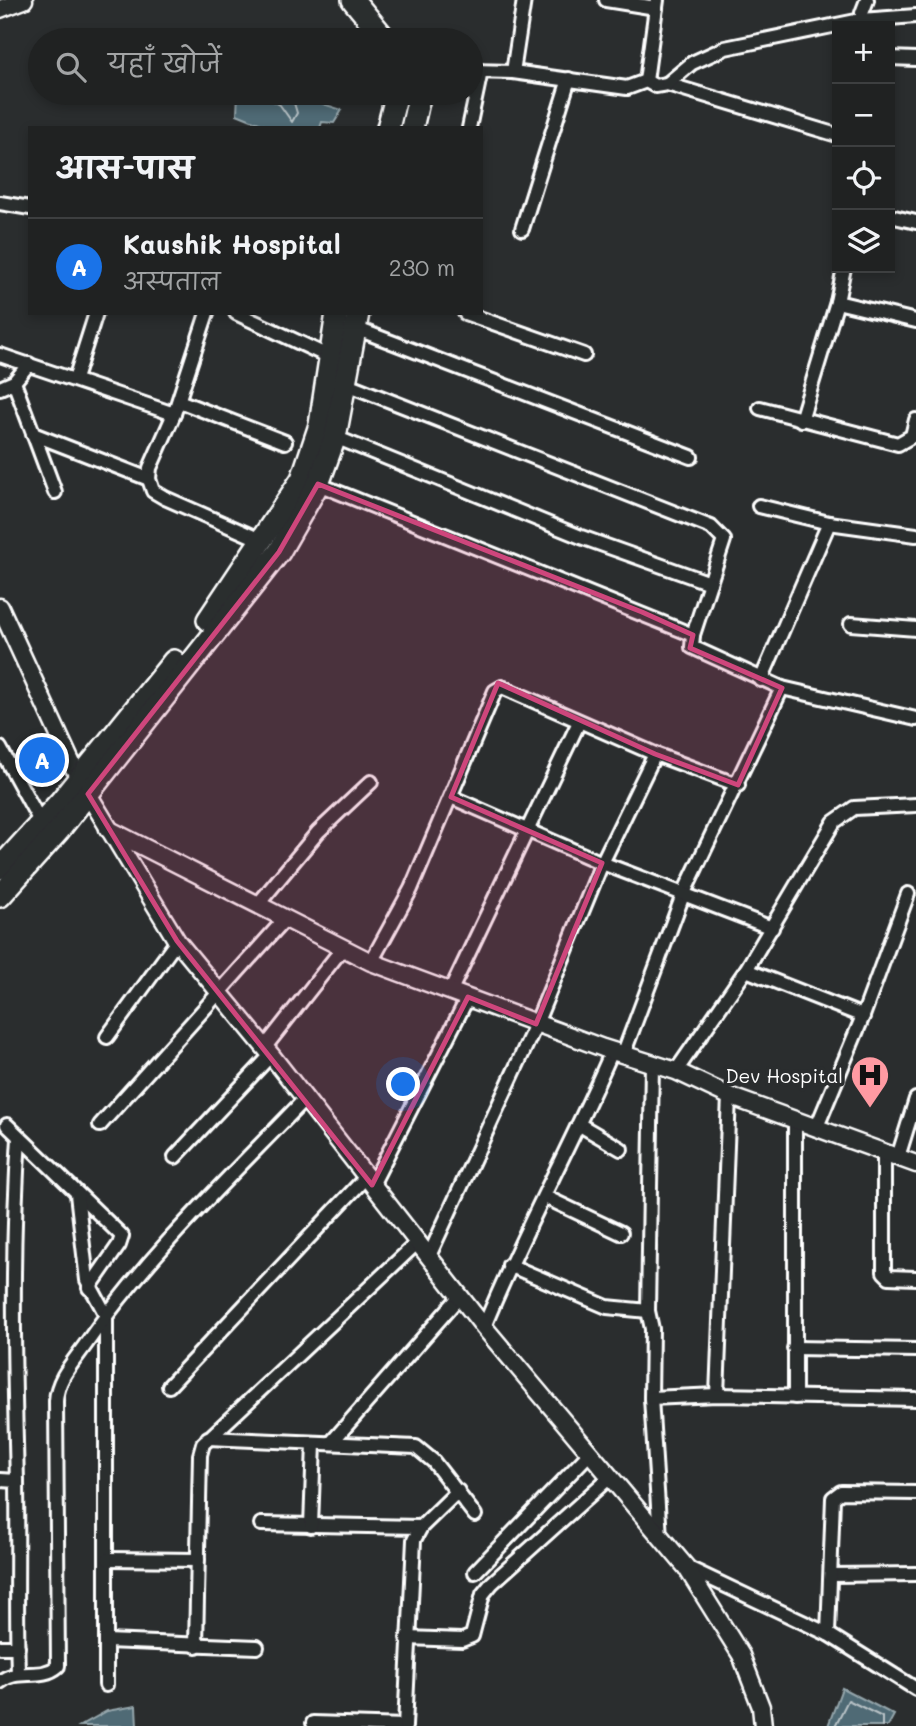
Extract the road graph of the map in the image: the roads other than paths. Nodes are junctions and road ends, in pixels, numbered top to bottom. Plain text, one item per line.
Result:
1 (24, 0) edge
2 (353, 0) edge
3 (372, 0) edge
4 (524, 0) edge
5 (606, 0) edge
6 (867, 0) edge
7 (657, 4) edge
8 (0, 9) edge
9 (916, 16) edge
10 (862, 21) edge
11 (877, 21) edge
12 (376, 28) edge
13 (392, 28) edge
14 (832, 29) edge
15 (895, 58) edge
16 (916, 59) edge
17 (483, 71) edge
18 (513, 72) junction
19 (569, 79) junction
20 (646, 81) junction
21 (667, 84) junction
22 (394, 105) edge
23 (417, 105) edge
24 (472, 105) edge
25 (389, 126) edge
26 (412, 126) edge
27 (469, 126) edge
28 (832, 134) edge
29 (0, 203) edge
30 (28, 208) edge
31 (895, 217) edge
32 (916, 222) edge
33 (522, 229) dead end
34 (843, 273) edge
35 (837, 302) junction
36 (95, 315) edge
37 (206, 315) edge
38 (245, 315) edge
39 (337, 315) edge
40 (471, 315) edge
41 (356, 321) edge
42 (916, 321) edge
43 (0, 355) edge
44 (584, 355) dead end
45 (29, 364) junction
46 (342, 369) junction
47 (75, 379) junction
48 (14, 383) junction
49 (0, 388) edge
50 (176, 408) junction
51 (760, 408) dead end
52 (801, 420) junction
53 (916, 420) edge
54 (33, 434) junction
55 (335, 437) junction
56 (285, 442) dead end
57 (691, 457) dead end
58 (149, 479) junction
59 (318, 484) junction
60 (55, 492) dead end
61 (759, 506) dead end
62 (829, 523) junction
63 (916, 535) edge
64 (263, 541) junction
65 (710, 583) junction
66 (0, 607) edge
67 (851, 624) dead end
68 (916, 629) edge
69 (693, 635) junction
70 (761, 680) junction
71 (782, 688) junction
72 (916, 719) edge
73 (579, 722) junction
74 (0, 748) edge
75 (654, 754) junction
76 (371, 782) dead end
77 (738, 785) junction
78 (83, 787) junction
79 (451, 797) junction
80 (916, 805) edge
81 (40, 821) junction
82 (106, 828) junction
83 (528, 833) junction
84 (602, 863) junction
85 (0, 868) edge
86 (908, 894) dead end
87 (682, 895) junction
88 (0, 896) edge
89 (259, 903) junction
90 (285, 919) junction
91 (772, 928) junction
92 (177, 941) junction
93 (342, 949) junction
94 (371, 962) junction
95 (746, 970) junction
96 (451, 990) junction
97 (218, 991) junction
98 (468, 997) junction
99 (863, 1016) junction
100 (536, 1024) junction
101 (107, 1037) dead end
102 (268, 1051) junction
103 (617, 1053) junction
104 (652, 1064) junction
105 (676, 1072) junction
106 (729, 1096) junction
107 (305, 1099) junction
108 (916, 1099) edge
109 (795, 1119) junction
110 (7, 1125) dead end
111 (100, 1125) dead end
112 (580, 1125) junction
113 (816, 1129) junction
114 (19, 1138) junction
115 (621, 1149) dead end
116 (891, 1156) junction
117 (175, 1157) dead end
118 (916, 1164) edge
119 (369, 1181) junction
120 (0, 1194) edge
121 (77, 1194) junction
122 (15, 1195) junction
123 (545, 1197) junction
124 (621, 1233) dead end
125 (419, 1241) junction
126 (429, 1256) junction
127 (509, 1265) junction
128 (916, 1278) edge
129 (89, 1288) junction
130 (460, 1296) junction
131 (648, 1311) junction
132 (106, 1315) junction
133 (484, 1327) junction
134 (794, 1348) junction
135 (916, 1350) edge
136 (169, 1386) dead end
137 (718, 1395) junction
138 (6, 1396) edge
139 (795, 1397) junction
140 (651, 1398) junction
141 (916, 1399) edge
142 (208, 1438) junction
143 (314, 1443) junction
144 (331, 1443) junction
145 (590, 1453) junction
146 (610, 1477) junction
147 (0, 1480) edge
148 (17, 1481) junction
149 (458, 1491) junction
150 (916, 1493) edge
151 (475, 1515) dead end
152 (261, 1524) dead end
153 (311, 1526) junction
154 (421, 1527) junction
155 (660, 1538) junction
156 (108, 1559) junction
157 (198, 1560) junction
158 (686, 1567) junction
159 (475, 1572) dead end
160 (916, 1574) edge
161 (832, 1575) junction
162 (828, 1634) junction
163 (407, 1638) junction
164 (106, 1640) junction
165 (197, 1646) junction
166 (0, 1647) edge
167 (18, 1647) junction
168 (257, 1647) dead end
169 (18, 1673) junction
170 (0, 1682) edge
171 (106, 1685) dead end
172 (916, 1689) edge
173 (313, 1723) dead end
174 (405, 1726) edge
175 (763, 1726) edge

1 - 8 street
2 - 12 main road
3 - 13 main road
4 - 18 street
5 - 7 street
6 - 10 street
7 - 20 street
9 - 11 street
14 - 21 street
15 - 16 street
17 - 18 street
18 - 19 street
19 - 20 street
19 - 33 street
20 - 21 street
21 - 28 street
22 - 25 main road
23 - 26 main road
24 - 27 street
29 - 30 street
31 - 32 street
34 - 35 street
35 - 42 street
35 - 52 street
36 - 47 street
37 - 50 street
38 - 46 street
39 - 46 main road
40 - 44 street
41 - 46 main road
41 - 57 street
43 - 45 street
45 - 47 street
45 - 48 street
46 - 55 main road
46 - 64 main road
46 - 65 street
47 - 50 street
48 - 49 street
48 - 54 street
50 - 56 street
50 - 58 street
51 - 52 street
52 - 53 street
54 - 58 street
54 - 60 street
55 - 59 main road
55 - 65 street
58 - 64 street
59 - 69 street
59 - 78 main road
61 - 62 street
62 - 63 street
62 - 70 street
64 - 78 main road
65 - 69 street
66 - 78 street
67 - 68 street
69 - 70 street
70 - 71 street
71 - 72 street
71 - 77 street
73 - 75 street
73 - 79 street
73 - 83 street
74 - 81 street
75 - 77 street
75 - 84 street
76 - 89 street
77 - 87 street
78 - 81 main road
78 - 82 street
78 - 88 main road
79 - 83 street
79 - 94 street
80 - 91 street
81 - 85 main road
82 - 89 street
82 - 92 street
83 - 84 street
83 - 96 street
84 - 87 street
84 - 100 street
86 - 99 street
87 - 91 street
87 - 103 street
89 - 90 street
90 - 93 street
90 - 97 street
91 - 95 street
92 - 97 street
92 - 101 street
93 - 94 street
93 - 102 street
94 - 96 street
95 - 99 street
95 - 105 street
96 - 98 street
97 - 102 street
97 - 111 street
98 - 100 street
98 - 119 street
99 - 113 street
100 - 103 street
100 - 126 street
102 - 107 street
102 - 117 street
103 - 104 street
103 - 112 street
104 - 105 street
104 - 131 street
105 - 106 street
106 - 109 street
106 - 137 street
107 - 119 street
107 - 132 street
108 - 116 street
109 - 113 street
109 - 134 street
110 - 114 street
112 - 115 street
112 - 123 street
113 - 116 street
114 - 121 street
114 - 122 street
116 - 118 street
116 - 128 street
119 - 125 street
119 - 136 street
120 - 122 street
121 - 129 street
121 - 129 street
122 - 138 street
123 - 124 street
123 - 127 street
125 - 126 street
125 - 142 street
126 - 130 street
127 - 131 street
127 - 133 street
129 - 132 street
130 - 133 street
130 - 144 street
131 - 140 street
132 - 156 street
132 - 169 street
133 - 145 street
134 - 135 street
134 - 139 street
137 - 139 street
137 - 140 street
138 - 148 street
139 - 141 street
140 - 155 street
142 - 143 street
142 - 157 street
143 - 144 street
143 - 153 street
144 - 149 street
145 - 146 street
145 - 159 street
146 - 155 street
146 - 163 street
147 - 148 street
148 - 167 street
149 - 151 street
149 - 154 street
150 - 161 street
152 - 153 street
153 - 154 street
154 - 163 street
155 - 158 street
156 - 157 street
156 - 164 street
157 - 165 street
158 - 162 street
158 - 175 street
160 - 161 street
161 - 162 street
162 - 172 street
163 - 174 street
164 - 165 street
164 - 171 street
165 - 168 street
166 - 167 street
167 - 169 street
169 - 170 street
173 - 174 street

